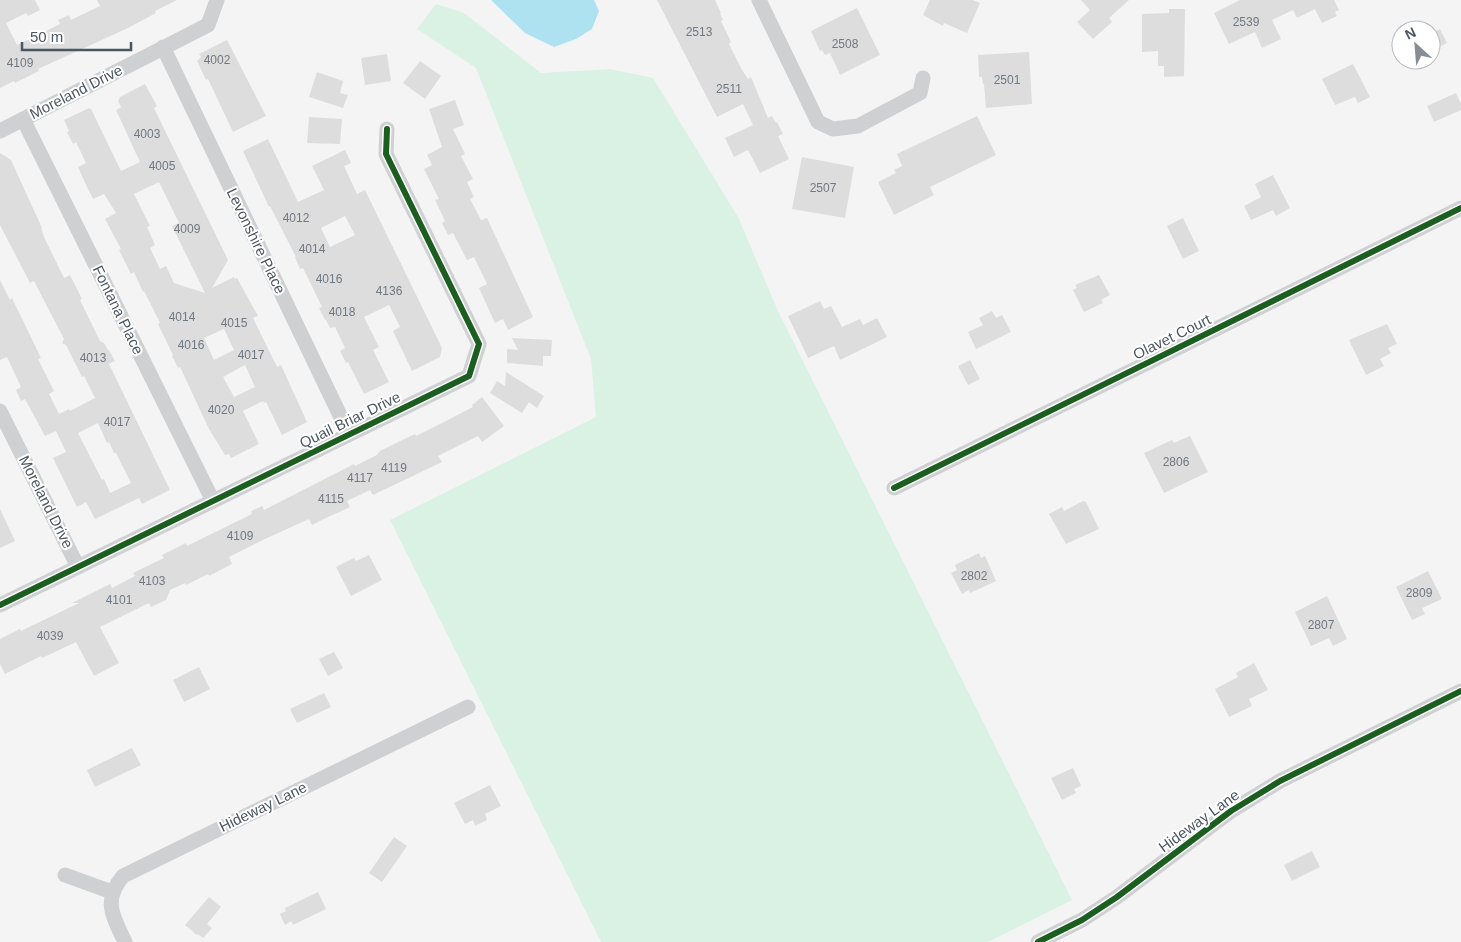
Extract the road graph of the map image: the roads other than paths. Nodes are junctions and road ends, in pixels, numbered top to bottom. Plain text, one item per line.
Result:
1 (217, 0) edge
2 (759, 0) edge
3 (163, 47) junction
4 (923, 78) dead end
5 (23, 119) junction
6 (387, 129) dead end
7 (0, 130) edge
8 (1461, 208) edge
9 (0, 411) edge
10 (349, 434) junction
11 (894, 488) dead end
12 (213, 500) junction
13 (78, 567) junction
14 (0, 605) edge
15 (1461, 691) edge
16 (468, 707) dead end
17 (65, 875) dead end
18 (112, 892) junction
19 (125, 942) edge
20 (1038, 942) edge

1 - 3 street, Moreland Drive
2 - 4 street
3 - 5 street, Moreland Drive
3 - 10 street, Levonshire Place
5 - 7 street, Moreland Drive
5 - 12 street, Fontana Place
6 - 10 street, Quail Briar Drive
8 - 11 street, Olavet Court
9 - 13 street, Moreland Drive
10 - 12 street, Quail Briar Drive
12 - 13 street, Quail Briar Drive
13 - 14 street, Quail Briar Drive
15 - 20 street, Hideway Lane
16 - 18 street, Hideway Lane
17 - 18 street
18 - 19 street

